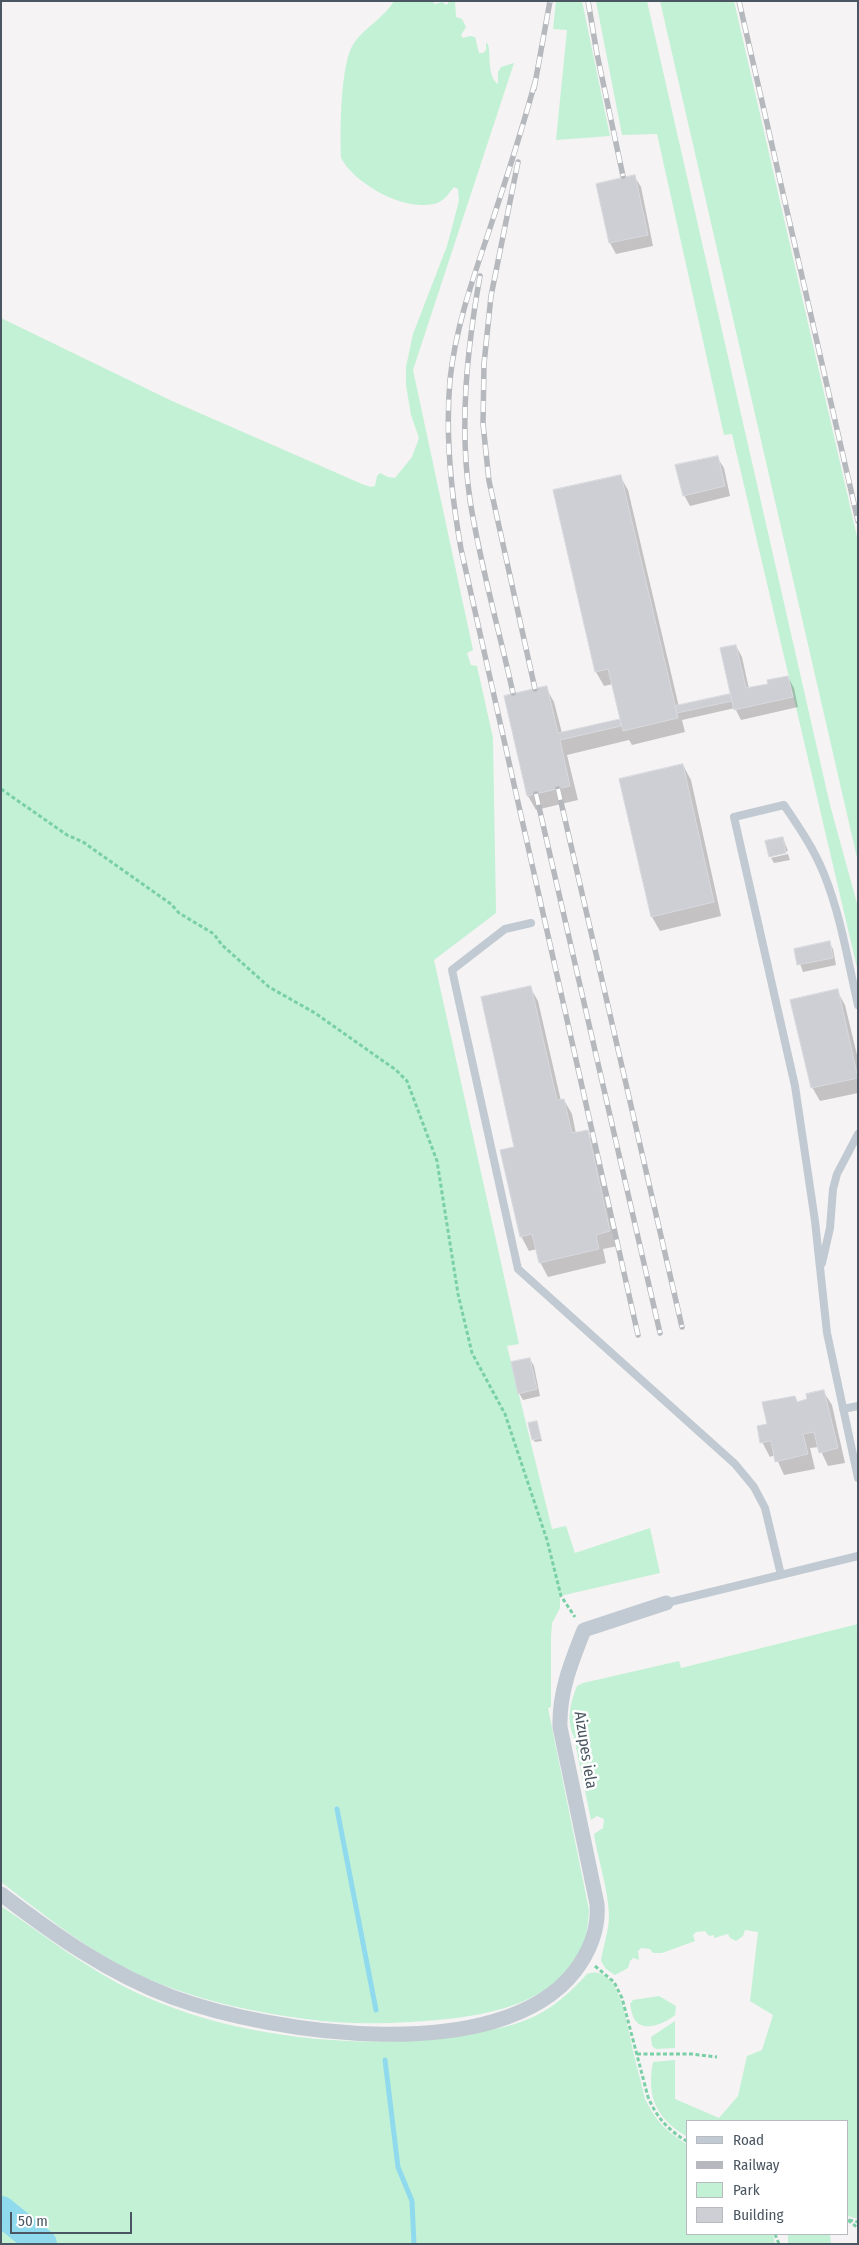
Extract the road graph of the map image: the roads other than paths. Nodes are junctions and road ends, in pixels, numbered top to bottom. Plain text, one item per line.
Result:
1 (531, 923) dead end
2 (858, 1005) edge
3 (858, 1134) edge
4 (820, 1270) junction
5 (858, 1406) edge
6 (843, 1409) junction
7 (858, 1478) edge
8 (858, 1556) edge
9 (781, 1575) junction
10 (666, 1603) joint
11 (1, 1894) edge

1 - 9 lane
2 - 4 lane
3 - 4 lane
4 - 6 lane
5 - 6 lane
6 - 7 lane
8 - 9 lane
9 - 10 lane
10 - 11 street, Aizupes iela

